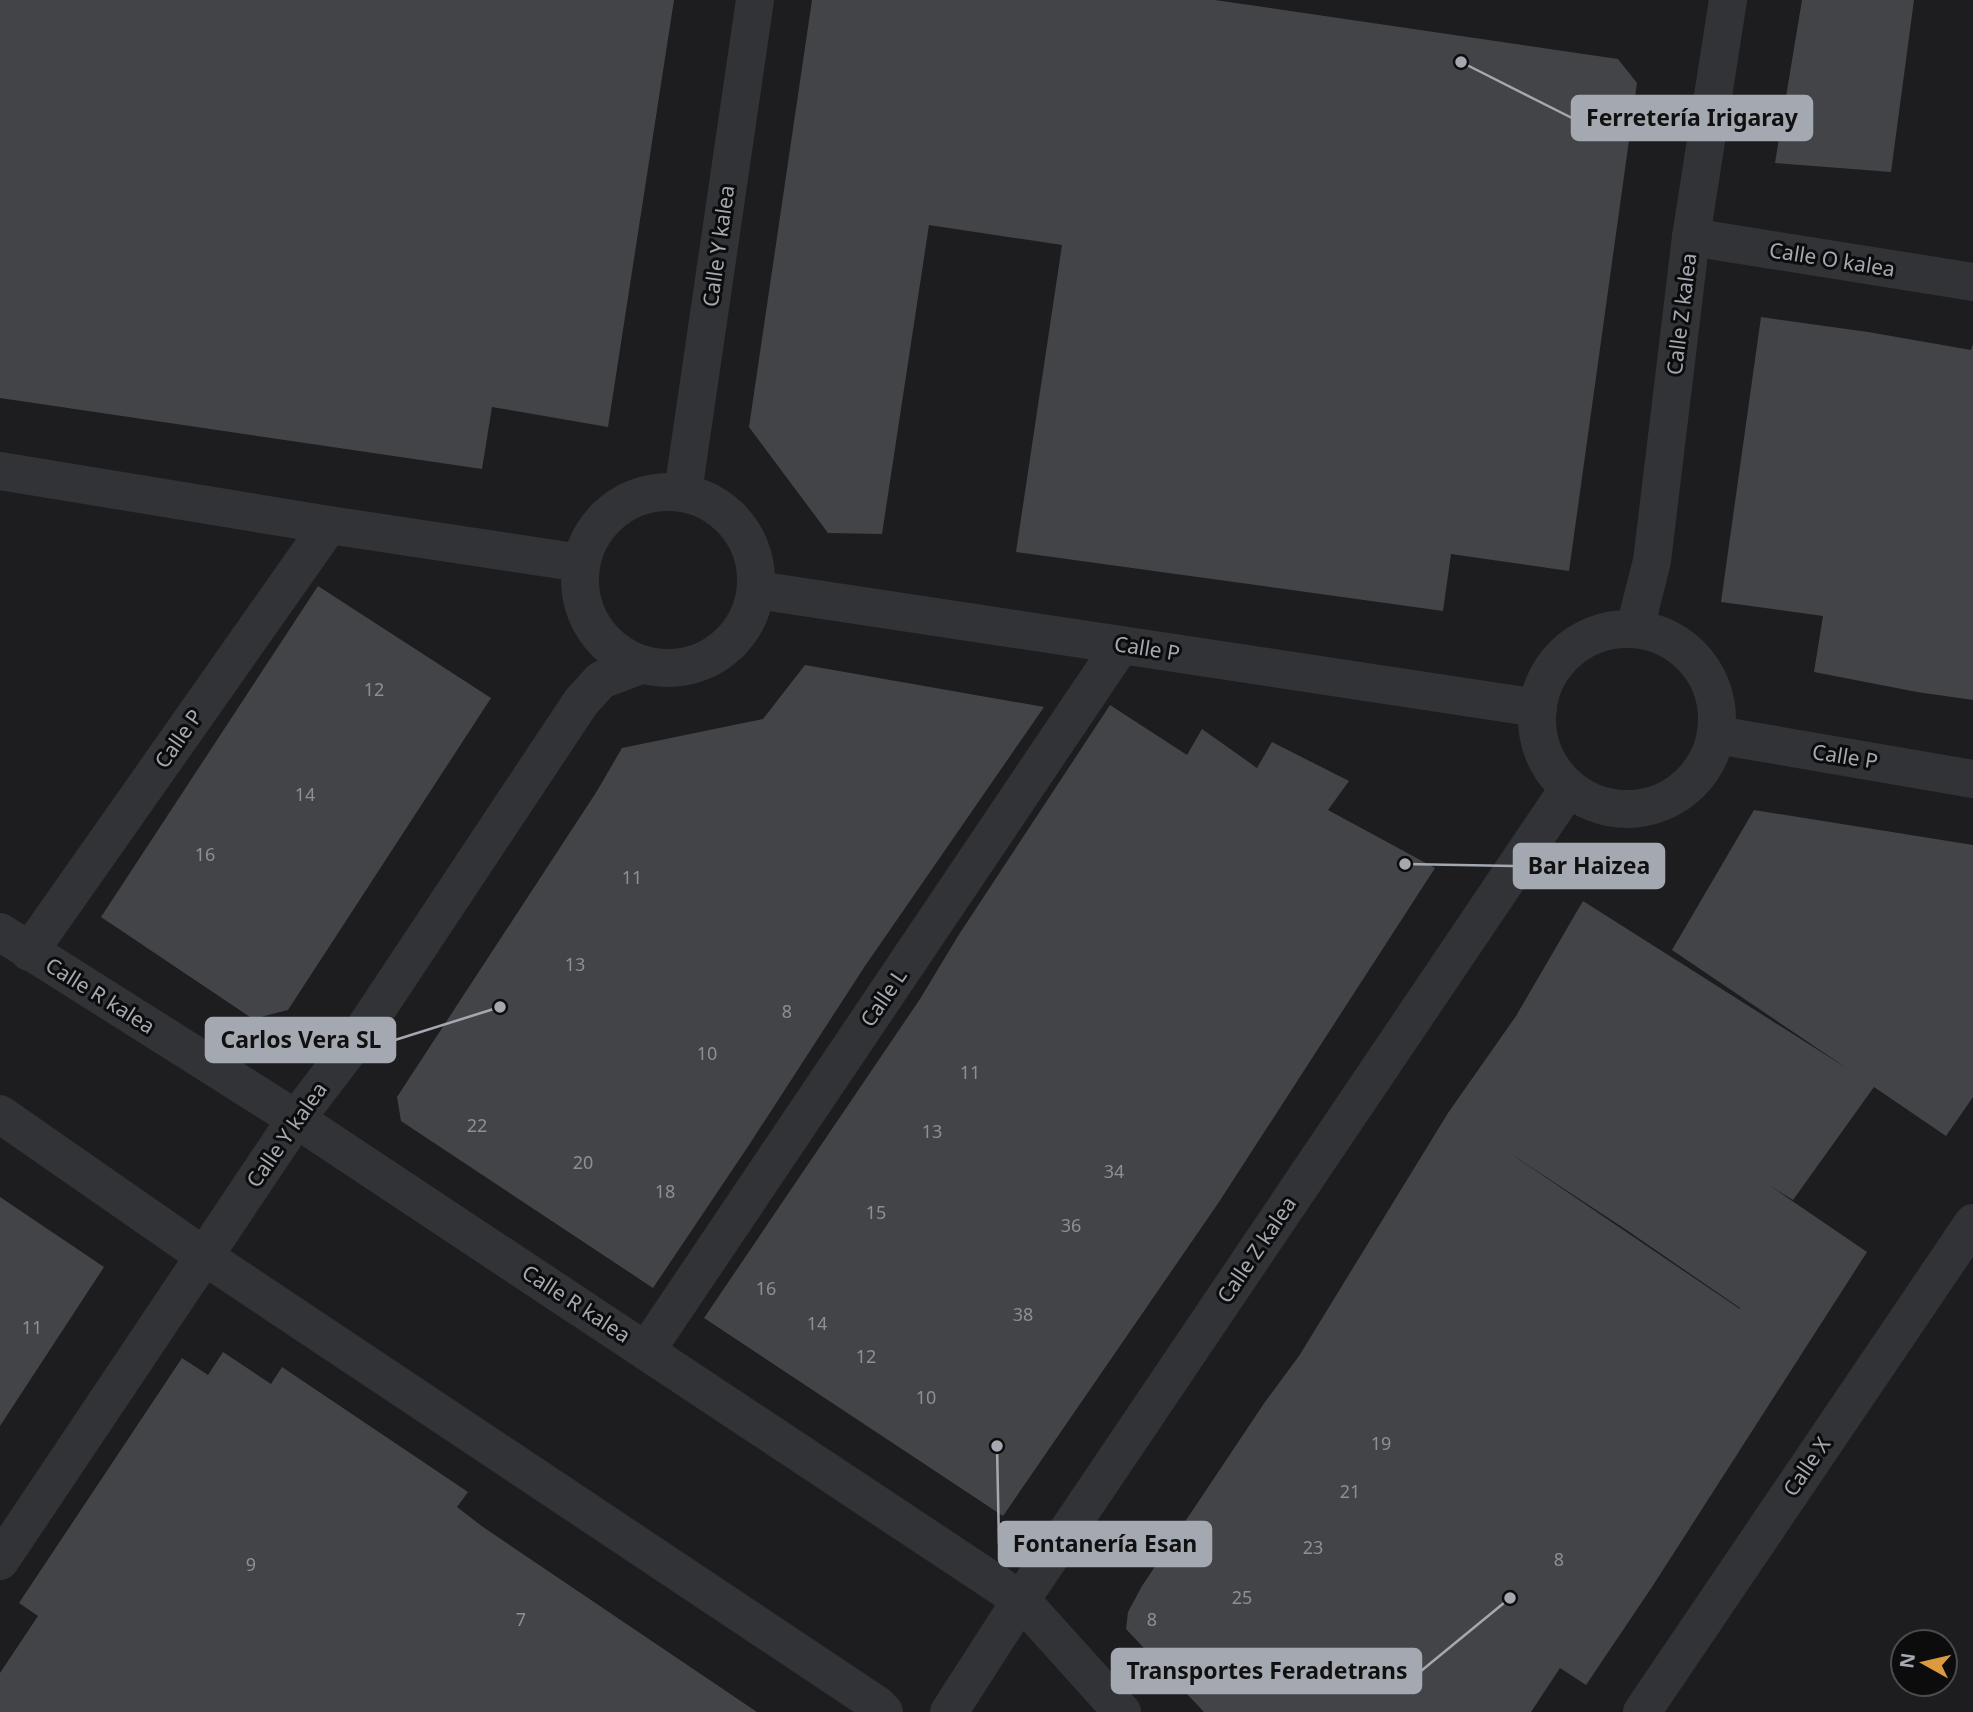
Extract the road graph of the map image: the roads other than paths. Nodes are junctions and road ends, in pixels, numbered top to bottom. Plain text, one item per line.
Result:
1 (755, 0) edge
2 (1728, 0) edge
3 (1691, 237) junction
4 (1973, 282) edge
5 (0, 471) edge
6 (682, 492) junction
7 (329, 525) junction
8 (581, 563) junction
9 (757, 590) junction
10 (1635, 628) junction
11 (1121, 645) junction
12 (642, 665) junction
13 (1538, 708) junction
14 (1717, 735) junction
15 (1973, 779) edge
16 (1568, 789) junction
17 (15, 942) edge
18 (0, 1114) edge
19 (296, 1119) junction
20 (1973, 1223) edge
21 (204, 1256) junction
22 (646, 1351) junction
23 (0, 1561) edge
24 (1021, 1600) junction
25 (884, 1712) edge
26 (949, 1712) edge
27 (1122, 1712) edge
28 (1642, 1712) edge

1 - 6 street, Calle Y kalea
2 - 3 street, Calle Z kalea
3 - 4 street, Calle O kalea
3 - 10 street, Calle Z kalea
5 - 7 street
6 - 8 street
6 - 9 street
7 - 8 street
7 - 17 street, Calle P
8 - 12 street
9 - 11 street, Calle P
9 - 12 street
10 - 13 street
10 - 14 street
11 - 13 street, Calle P
11 - 22 street, Calle L
12 - 19 street, Calle Y kalea
13 - 16 street
14 - 15 street, Calle P
14 - 16 street
16 - 24 street, Calle Z kalea
17 - 19 street, Calle R kalea
18 - 21 street
19 - 21 street, Calle Y kalea
19 - 22 street, Calle R kalea
20 - 28 street, Calle X
21 - 23 street, Calle Y kalea
21 - 25 street
22 - 24 street, Calle R kalea
24 - 26 street, Calle Z kalea
24 - 27 street, Calle R kalea

